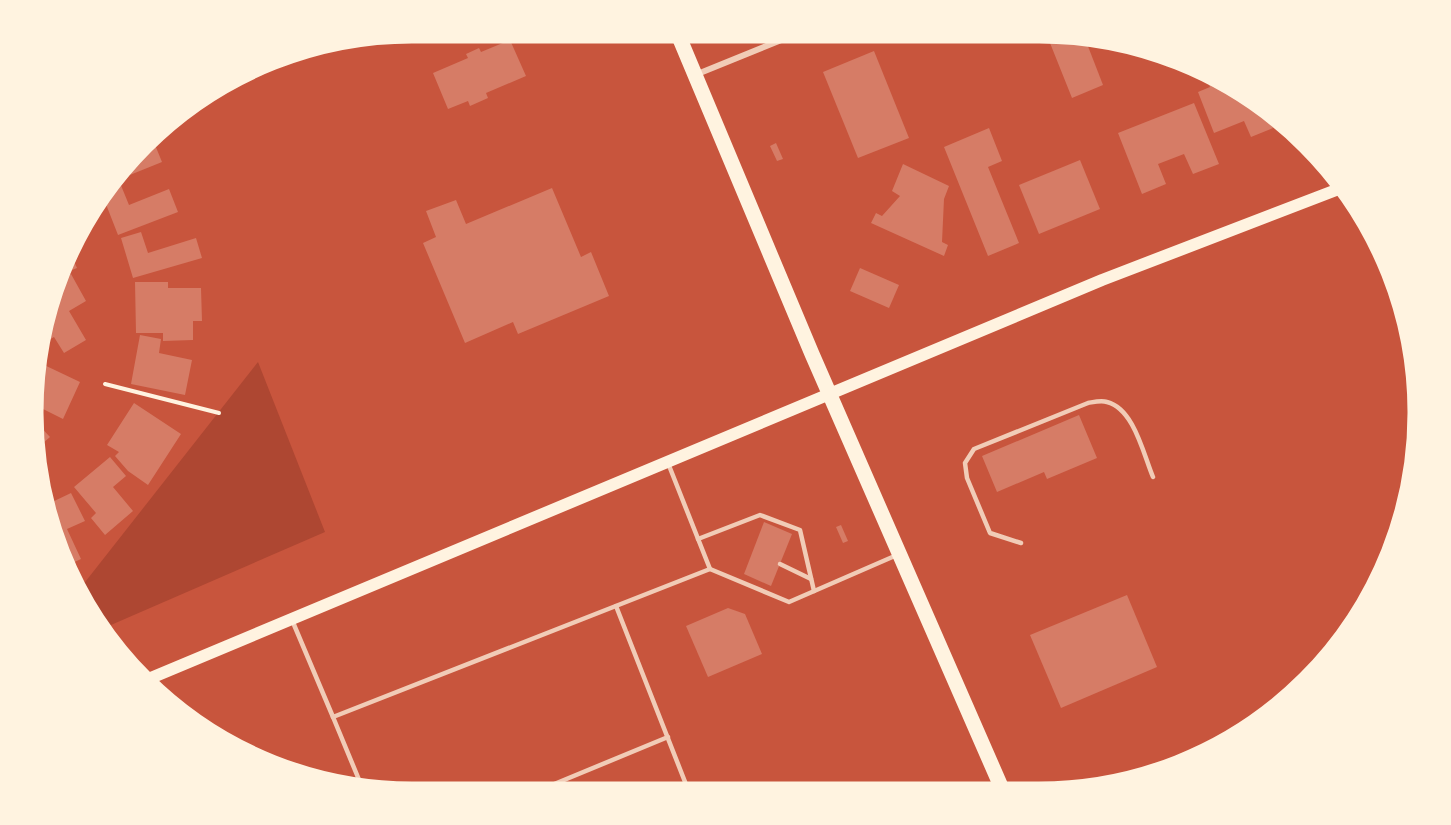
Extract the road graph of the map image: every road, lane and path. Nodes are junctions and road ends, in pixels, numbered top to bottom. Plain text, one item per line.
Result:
1 (681, 42) edge
2 (777, 42) edge
3 (695, 76) junction
4 (1335, 191) edge
5 (105, 384) dead end
6 (830, 395) junction
7 (219, 413) dead end
8 (668, 463) junction
9 (1153, 477) dead end
10 (698, 539) junction
11 (1021, 543) dead end
12 (899, 554) junction
13 (780, 564) dead end
14 (710, 570) junction
15 (811, 579) junction
16 (814, 591) junction
17 (616, 606) junction
18 (291, 620) junction
19 (154, 677) edge
20 (333, 717) junction
21 (668, 737) junction
22 (358, 779) edge
23 (557, 783) edge
24 (686, 783) edge
25 (1000, 783) edge

1 - 3 main road
2 - 3 street
3 - 6 main road
4 - 6 main road
5 - 7 path
6 - 8 main road
6 - 12 main road
8 - 10 lane
8 - 18 main road
9 - 11 lane
10 - 14 lane
10 - 15 lane
12 - 16 lane
12 - 25 main road
13 - 15 lane
14 - 16 lane
14 - 17 lane
15 - 16 lane
17 - 20 lane
17 - 21 lane
18 - 19 main road
18 - 20 lane
20 - 22 lane
21 - 23 lane
21 - 24 lane

